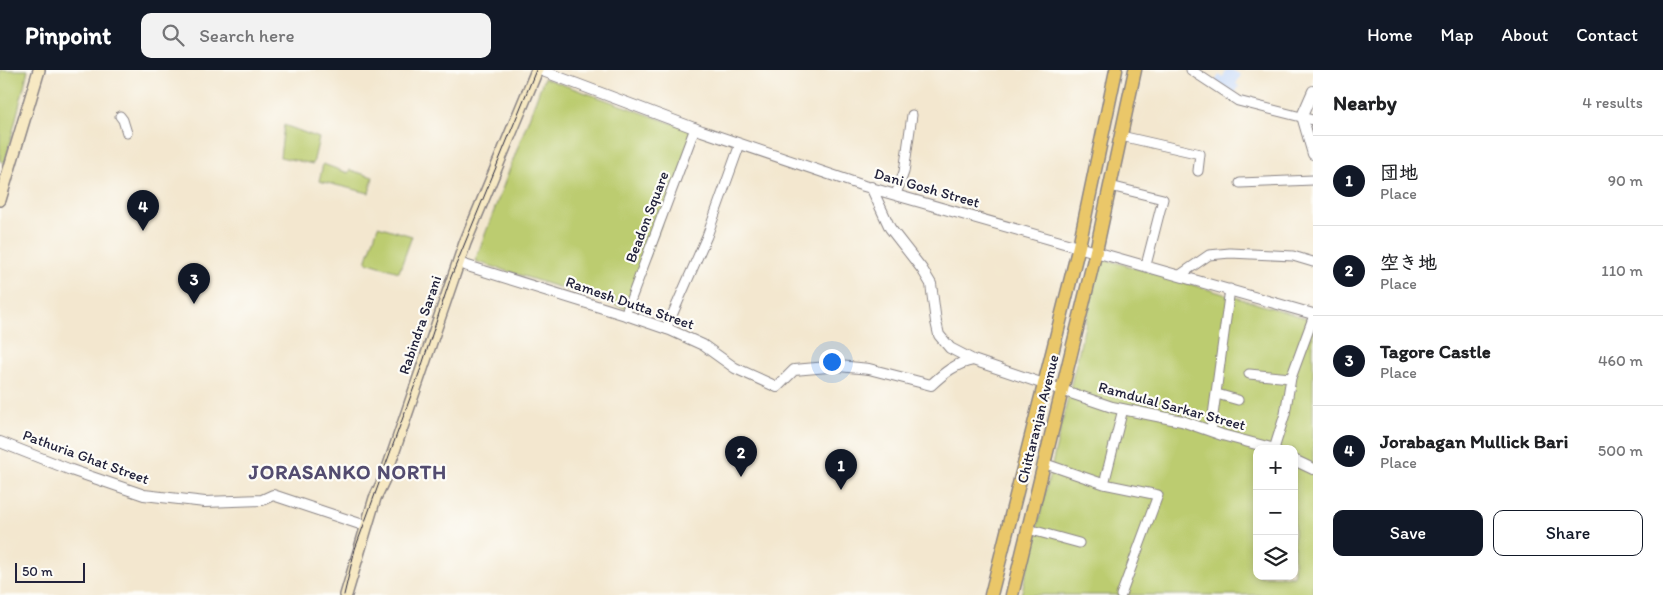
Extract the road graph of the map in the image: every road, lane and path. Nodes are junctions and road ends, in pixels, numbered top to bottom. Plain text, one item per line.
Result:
1 (39, 70) edge
2 (538, 70) edge
3 (1116, 70) edge
4 (1135, 70) edge
5 (1191, 70) edge
6 (1313, 92) edge
7 (912, 115) dead end
8 (1302, 116) junction
9 (1313, 120) edge
10 (695, 128) junction
11 (1121, 136) junction
12 (740, 144) junction
13 (1313, 154) edge
14 (5, 167) edge
15 (1198, 171) dead end
16 (1313, 180) edge
17 (1240, 183) dead end
18 (1110, 186) junction
19 (871, 187) junction
20 (896, 194) junction
21 (0, 200) edge
22 (1079, 246) junction
23 (1096, 251) junction
24 (1313, 262) edge
25 (458, 263) junction
26 (1146, 265) junction
27 (1180, 275) junction
28 (1230, 289) junction
29 (1313, 314) edge
30 (625, 315) junction
31 (1313, 318) edge
32 (666, 329) junction
33 (974, 360) junction
34 (1249, 374) dead end
35 (1291, 378) junction
36 (1043, 384) junction
37 (1062, 391) junction
38 (1217, 394) junction
39 (1238, 400) dead end
40 (1123, 409) junction
41 (1211, 430) junction
42 (0, 442) edge
43 (1259, 445) edge
44 (1275, 445) edge
45 (1298, 462) edge
46 (1043, 463) junction
47 (1313, 469) edge
48 (1104, 484) junction
49 (366, 526) junction
50 (1028, 529) junction
51 (1079, 543) dead end
52 (346, 595) edge
53 (991, 595) edge
54 (1012, 595) edge
55 (1121, 595) edge

1 - 14 main road
2 - 10 street, Dani Gosh Street
2 - 25 main road, Rabindra Sarani
3 - 22 main road
4 - 11 main road, Chittaranjan Avenue
5 - 8 street
6 - 8 street
7 - 20 street
8 - 9 street
8 - 13 street
10 - 12 street, Dani Gosh Street
10 - 30 street, Beadon Square
11 - 15 street
11 - 18 main road, Chittaranjan Avenue
12 - 19 street, Dani Gosh Street
12 - 32 street
14 - 21 main road
16 - 17 street
18 - 23 main road, Chittaranjan Avenue
18 - 26 street
19 - 20 street, Dani Gosh Street
19 - 33 street
20 - 22 street, Dani Gosh Street
22 - 23 street, Dani Gosh Street
22 - 36 main road
23 - 26 street, Dani Gosh Street
23 - 37 main road, Chittaranjan Avenue
24 - 27 street
25 - 30 street, Ramesh Dutta Street
25 - 49 main road, Rabindra Sarani
26 - 27 street, Dani Gosh Street
27 - 28 street, Dani Gosh Street
28 - 29 street, Dani Gosh Street
28 - 38 street
30 - 32 street, Ramesh Dutta Street
31 - 35 street
32 - 33 street, Ramesh Dutta Street
33 - 36 street
34 - 35 street
35 - 44 street
36 - 37 street
36 - 53 main road
37 - 40 street, Ramdulal Sarkar Street
37 - 46 main road, Chittaranjan Avenue
38 - 39 street
38 - 41 street
40 - 41 street, Ramdulal Sarkar Street
40 - 48 street
41 - 43 street, Ramdulal Sarkar Street
42 - 49 street, Pathuria Ghat Street
45 - 47 street
46 - 48 street
46 - 50 main road, Chittaranjan Avenue
48 - 55 street
49 - 52 main road, Rabindra Sarani
50 - 51 street
50 - 54 main road, Chittaranjan Avenue

